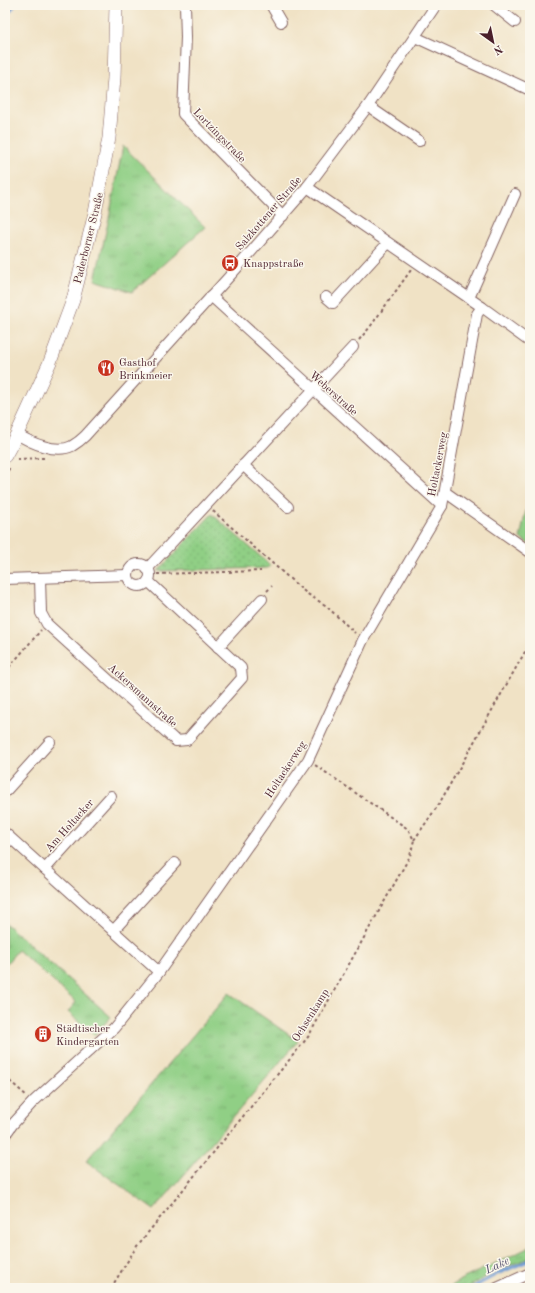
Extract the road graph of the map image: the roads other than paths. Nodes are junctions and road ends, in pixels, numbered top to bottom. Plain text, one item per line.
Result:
1 (116, 5) edge
2 (185, 5) edge
3 (271, 5) edge
4 (436, 5) edge
5 (494, 5) edge
6 (281, 22) dead end
7 (515, 22) dead end
8 (415, 37) junction
9 (530, 90) edge
10 (368, 106) junction
11 (418, 141) dead end
12 (307, 187) junction
13 (515, 194) dead end
14 (283, 216) junction
15 (388, 243) junction
16 (211, 296) junction
17 (326, 297) dead end
18 (469, 298) junction
19 (482, 307) junction
20 (530, 342) edge
21 (353, 347) road end
22 (313, 390) junction
23 (17, 434) junction
24 (5, 456) edge
25 (243, 465) junction
26 (445, 492) junction
27 (442, 506) junction
28 (288, 508) dead end
29 (530, 552) edge
30 (128, 575) junction
31 (148, 575) junction
32 (40, 578) junction
33 (5, 579) edge
34 (262, 599) dead end
35 (218, 647) junction
36 (50, 742) dead end
37 (5, 792) edge
38 (111, 796) dead end
39 (5, 833) edge
40 (175, 863) dead end
41 (45, 869) junction
42 (114, 931) junction
43 (159, 972) junction
44 (5, 1135) edge
45 (530, 1273) edge
46 (497, 1288) edge

1 - 23 main road, Paderborner Straße
2 - 14 street, Lortzingstraße
3 - 6 street
4 - 8 street, Salzkottener Straße
5 - 7 street
8 - 9 street
8 - 10 street, Salzkottener Straße
10 - 11 street
10 - 12 street, Salzkottener Straße
12 - 14 street, Salzkottener Straße
12 - 15 street
13 - 18 street
14 - 16 street, Salzkottener Straße
15 - 17 street
15 - 18 street
16 - 22 street, Weberstraße
16 - 23 street, Salzkottener Straße
18 - 19 street
19 - 20 street
19 - 26 street, Holtackerweg
21 - 22 street
22 - 25 street
22 - 27 street, Weberstraße
23 - 24 main road, Paderborner Straße
25 - 28 street
25 - 31 street
26 - 27 street, Holtackerweg
26 - 29 street
27 - 43 street, Holtackerweg
30 - 31 street
30 - 31 street
30 - 32 street
31 - 35 street, Ackersmannstraße
32 - 33 street
32 - 35 street, Ackersmannstraße
34 - 35 street
36 - 37 street
38 - 41 street, Am Holtacker
39 - 41 street, Am Holtacker
40 - 42 street
41 - 42 street, Am Holtacker
42 - 43 street, Am Holtacker
43 - 44 street, Holtackerweg
45 - 46 street

